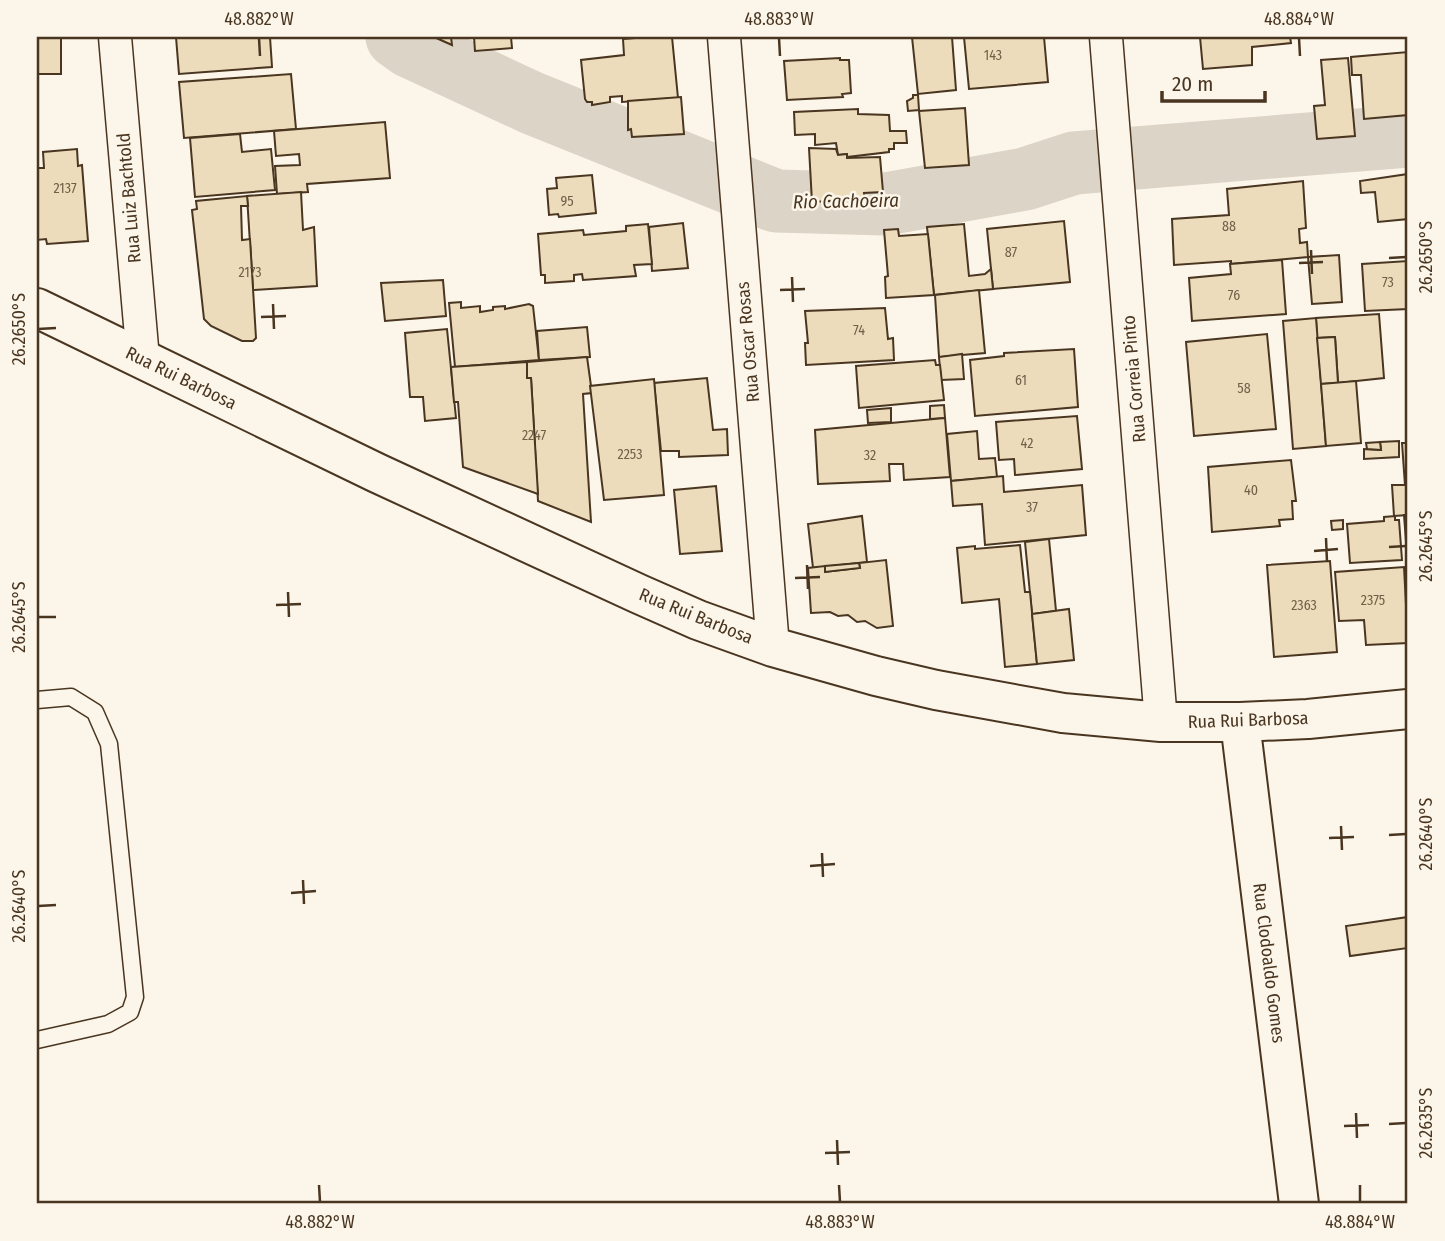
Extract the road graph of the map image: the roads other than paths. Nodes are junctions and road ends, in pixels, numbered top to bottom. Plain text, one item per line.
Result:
1 (115, 37) edge
2 (724, 37) edge
3 (1106, 37) edge
4 (37, 308) edge
5 (142, 359) junction
6 (773, 646) junction
7 (37, 700) edge
8 (1408, 709) edge
9 (1161, 722) junction
10 (1240, 722) junction
11 (37, 1040) edge
12 (1299, 1204) edge

1 - 5 street, Rua Luiz Bachtold
2 - 6 street, Rua Oscar Rosas
3 - 9 street, Rua Correia Pinto
4 - 5 main road, Rua Rui Barbosa
5 - 6 main road, Rua Rui Barbosa
6 - 9 main road, Rua Rui Barbosa
7 - 11 lane
8 - 10 main road, Rua Rui Barbosa
9 - 10 main road, Rua Rui Barbosa
10 - 12 main road, Rua Clodoaldo Gomes

